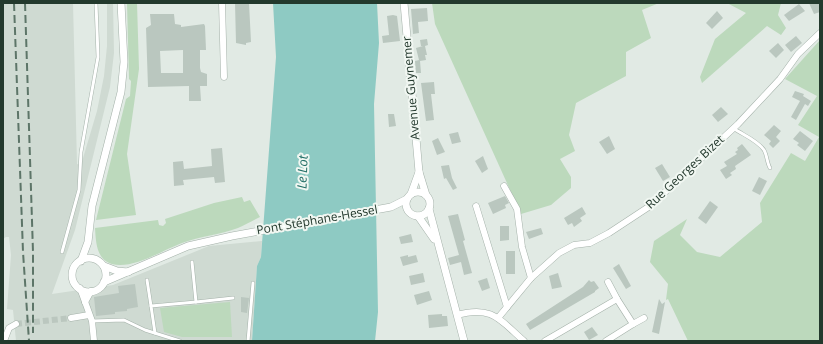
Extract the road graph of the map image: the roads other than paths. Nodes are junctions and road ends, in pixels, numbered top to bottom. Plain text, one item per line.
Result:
1 (96, 3) edge
2 (122, 3) edge
3 (222, 3) edge
4 (404, 3) edge
5 (820, 33) edge
6 (224, 77) dead end
7 (733, 128) junction
8 (770, 168) dead end
9 (419, 172) junction
10 (504, 186) dead end
11 (426, 195) junction
12 (409, 196) junction
13 (399, 206) junction
14 (476, 206) dead end
15 (429, 210) junction
16 (408, 211) junction
17 (418, 216) junction
18 (436, 241) junction
19 (88, 242) junction
20 (62, 252) dead end
21 (95, 259) junction
22 (81, 260) junction
23 (192, 262) dead end
24 (104, 266) junction
25 (129, 272) junction
26 (531, 278) junction
27 (147, 280) dead end
28 (104, 282) junction
29 (608, 282) dead end
30 (253, 283) dead end
31 (80, 288) junction
32 (91, 291) junction
33 (233, 298) dead end
34 (617, 299) junction
35 (85, 302) junction
36 (196, 302) junction
37 (151, 306) junction
38 (507, 307) junction
39 (89, 315) junction
40 (457, 315) junction
41 (71, 318) tunnel mouth
42 (498, 318) junction
43 (644, 318) dead end
44 (92, 321) junction
45 (16, 324) dead end
46 (633, 324) junction
47 (155, 333) junction
48 (4, 341) edge
49 (94, 341) edge
50 (180, 341) edge
51 (248, 341) edge
52 (464, 341) edge
53 (524, 341) edge
54 (545, 341) edge
55 (606, 341) edge

1 - 20 lane
2 - 19 street
3 - 6 street
4 - 9 street, Avenue Guynemer
5 - 7 street, Rue Georges Bizet
7 - 8 lane
7 - 26 street, Rue Georges Bizet
9 - 11 street, Avenue Guynemer
9 - 12 street, Avenue Guynemer
10 - 26 street
11 - 12 street
11 - 15 street
12 - 13 street
12 - 16 street
13 - 16 street
13 - 25 street, Pont Stéphane-Hessel
14 - 38 street
15 - 17 street
15 - 18 street
16 - 17 street
17 - 18 street
18 - 40 street
19 - 21 street
19 - 22 street
21 - 22 street
21 - 24 street
22 - 31 street
23 - 36 lane
24 - 25 street
24 - 28 street
25 - 28 street, Pont Stéphane-Hessel
26 - 38 street, Rue Georges Bizet
27 - 37 lane
28 - 32 street
29 - 34 street
30 - 51 lane
31 - 32 street
31 - 35 street
32 - 35 street
33 - 36 lane
34 - 46 street
34 - 54 street
35 - 39 street
36 - 37 lane
37 - 47 lane
38 - 42 street, Rue Georges Bizet
39 - 41 street
39 - 44 street
40 - 42 street
40 - 52 street
42 - 53 street
43 - 46 street
44 - 47 lane
44 - 49 street
45 - 48 street
46 - 55 street
47 - 50 lane

